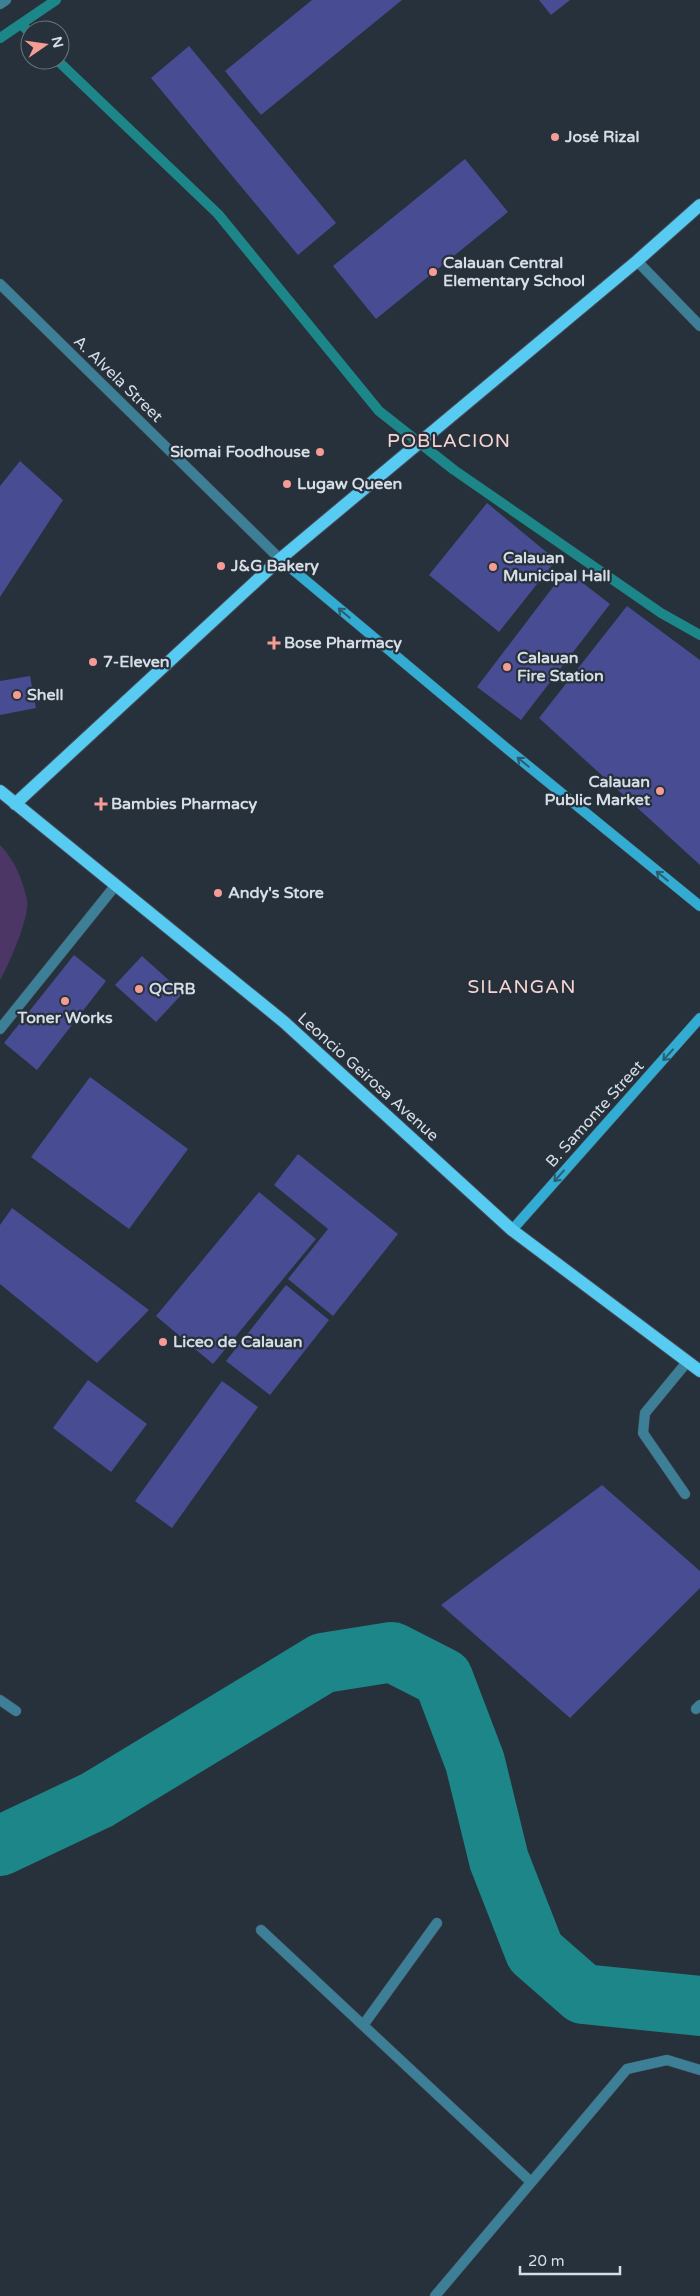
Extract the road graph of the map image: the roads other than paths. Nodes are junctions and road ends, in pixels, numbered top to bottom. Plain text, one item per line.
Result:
1 (6, 0) edge
2 (0, 4) edge
3 (700, 205) edge
4 (637, 261) junction
5 (0, 284) edge
6 (700, 326) edge
7 (280, 559) junction
8 (0, 791) edge
9 (15, 804) junction
10 (115, 886) junction
11 (700, 906) edge
12 (700, 1018) edge
13 (0, 1029) edge
14 (512, 1230) junction
15 (687, 1362) junction
16 (700, 1372) edge
17 (685, 1494) dead end
18 (0, 1700) edge
19 (16, 1711) dead end
20 (437, 1923) dead end
21 (261, 1930) dead end
22 (364, 2024) junction
23 (700, 2070) edge
24 (531, 2182) junction
25 (435, 2296) edge

1 - 2 street
3 - 4 main road
4 - 6 street
4 - 7 main road
5 - 7 street, A. Alvela Street
7 - 9 main road
11 -> 7 street
8 - 9 main road, Leoncio Geirosa Avenue
9 - 10 main road, Leoncio Geirosa Avenue
10 - 13 street
10 - 14 main road, Leoncio Geirosa Avenue
12 -> 14 street, B. Samonte Street
14 - 15 main road, Leoncio Geirosa Avenue
15 - 16 main road, Leoncio Geirosa Avenue
15 - 17 street
18 - 19 street
20 - 22 street
21 - 22 street
22 - 24 street
23 - 24 street
24 - 25 street

